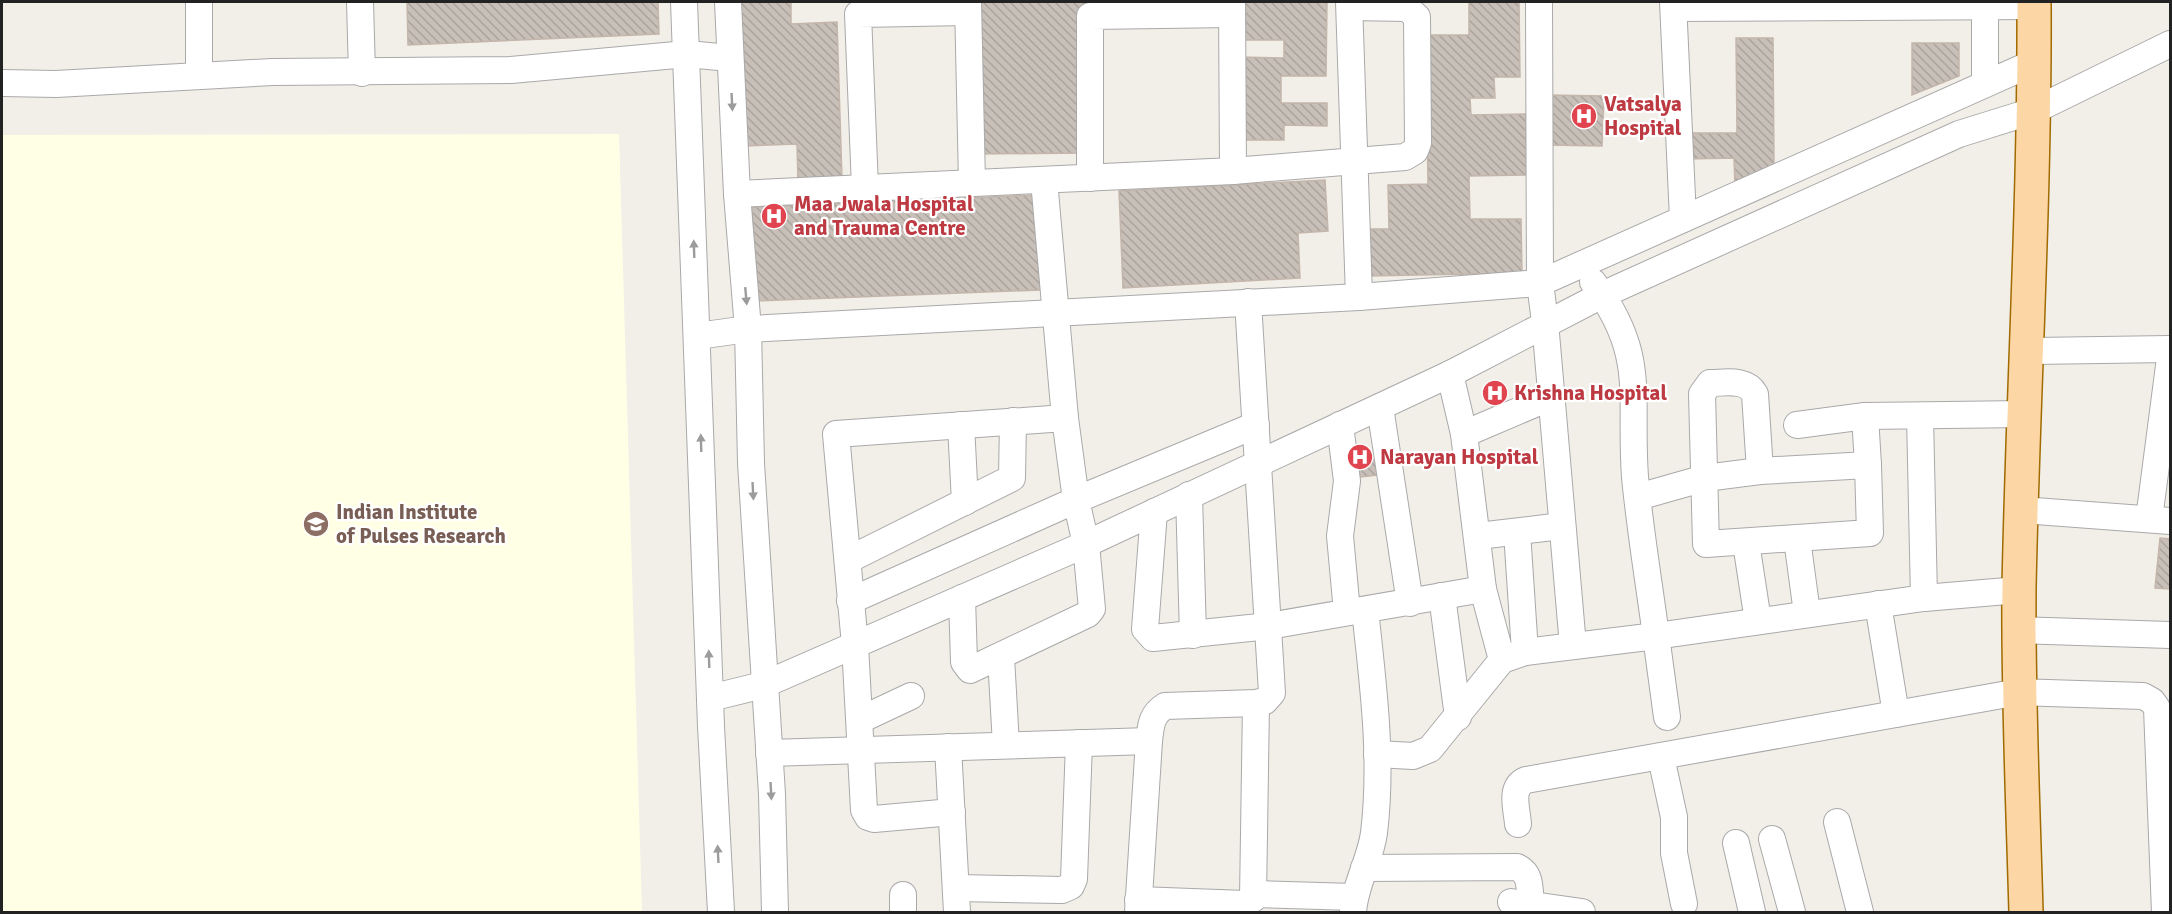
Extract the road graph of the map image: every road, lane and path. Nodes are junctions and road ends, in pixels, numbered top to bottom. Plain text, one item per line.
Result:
1 (199, 2) edge
2 (360, 2) edge
3 (684, 2) edge
4 (728, 2) edge
5 (1539, 2) edge
6 (1350, 4) edge
7 (2034, 4) edge
8 (1673, 5) edge
9 (1984, 5) junction
10 (968, 7) edge
11 (1232, 8) edge
12 (2170, 44) edge
13 (687, 54) junction
14 (730, 58) junction
15 (2035, 62) junction
16 (362, 73) junction
17 (199, 76) junction
18 (2, 83) edge
19 (1984, 83) junction
20 (2033, 111) junction
21 (1353, 160) junction
22 (1233, 171) junction
23 (1090, 178) junction
24 (1044, 180) junction
25 (972, 183) junction
26 (865, 188) junction
27 (737, 194) junction
28 (1683, 219) junction
29 (1580, 265) junction
30 (1540, 283) junction
31 (1602, 295) junction
32 (1359, 297) junction
33 (1248, 302) junction
34 (1058, 314) junction
35 (1545, 322) junction
36 (748, 329) junction
37 (697, 336) junction
38 (2170, 349) edge
39 (2028, 351) junction
40 (2170, 358) edge
41 (1450, 374) junction
42 (1551, 397) junction
43 (1380, 407) junction
44 (2026, 414) junction
45 (1865, 416) junction
46 (1920, 416) junction
47 (1065, 418) junction
48 (1013, 422) junction
49 (962, 425) junction
50 (1256, 425) junction
51 (1340, 425) junction
52 (1797, 425) dead end
53 (1464, 434) junction
54 (1259, 464) junction
55 (1868, 465) junction
56 (1760, 471) junction
57 (1705, 478) junction
58 (1189, 495) junction
59 (1638, 497) junction
60 (1076, 500) junction
61 (965, 502) junction
62 (2021, 510) junction
63 (1154, 512) junction
64 (2160, 520) edge
65 (1562, 526) junction
66 (1516, 532) junction
67 (1478, 536) junction
68 (1797, 539) junction
69 (1746, 543) junction
70 (1086, 544) junction
71 (848, 560) junction
72 (1483, 589) junction
73 (2019, 590) junction
74 (1442, 596) junction
75 (962, 598) junction
76 (1924, 598) junction
77 (850, 600) junction
78 (1410, 603) junction
79 (1878, 604) junction
80 (1356, 611) junction
81 (1807, 613) junction
82 (1758, 621) junction
83 (1269, 626) junction
84 (2020, 630) junction
85 (1193, 635) junction
86 (2170, 635) edge
87 (1656, 636) junction
88 (855, 645) junction
89 (1573, 646) junction
90 (1514, 656) junction
91 (1001, 657) junction
92 (764, 685) junction
93 (2019, 692) junction
94 (911, 696) dead end
95 (710, 698) junction
96 (1256, 703) junction
97 (1896, 714) junction
98 (1458, 717) junction
99 (1667, 717) dead end
100 (860, 720) junction
101 (1149, 741) junction
102 (1079, 743) junction
103 (1006, 745) junction
104 (948, 747) junction
105 (862, 750) junction
106 (768, 753) junction
107 (1377, 754) junction
108 (1661, 757) junction
109 (952, 812) junction
110 (1837, 822) dead end
111 (1518, 824) dead end
112 (1772, 839) dead end
113 (1736, 843) dead end
114 (1364, 868) junction
115 (1255, 894) junction
116 (957, 900) edge
117 (1684, 904) dead end
118 (1353, 905) edge
119 (1138, 906) edge
120 (1227, 908) edge
121 (722, 912) edge
122 (775, 912) edge
123 (1582, 912) edge
124 (1752, 912) edge
125 (1792, 912) edge
126 (1860, 912) edge
127 (2026, 912) edge
128 (2165, 912) edge

1 - 17 street
2 - 16 street
3 - 13 street
4 - 14 street
5 - 30 street
6 - 21 street
6 - 21 street
7 - 9 street
7 - 15 main road
8 - 9 street
8 - 28 street
9 - 19 street
10 - 25 street
10 - 26 street
11 - 22 street
11 - 23 street
12 - 20 street
13 - 14 street
13 - 16 street
37 -> 13 street
14 -> 27 street
15 - 19 street
15 - 20 main road
16 - 17 street
17 - 18 street
19 - 28 street
20 - 31 street
20 - 39 main road
21 - 22 street
21 - 32 street
22 - 23 street
23 - 24 street
24 - 25 street
24 - 34 street
25 - 26 street
26 - 27 street
27 -> 36 street
28 - 29 street
29 - 30 street
29 - 31 street
30 - 32 street
30 - 35 street
31 - 35 street
31 - 59 street
32 - 33 street
33 - 34 street
33 - 50 street
34 - 36 street
34 - 47 street
35 - 41 street
35 - 42 street
36 - 37 street
36 -> 92 street
95 -> 37 street
38 - 39 street
39 - 44 main road
40 - 64 street
41 - 43 street
41 - 53 street
42 - 53 street
42 - 65 street
43 - 51 street
43 - 78 street
44 - 46 street
44 - 62 main road
45 - 46 street
45 - 52 street
45 - 55 street
46 - 76 street
47 - 48 street
47 - 60 street
48 - 49 street
48 - 61 street
49 - 61 street
49 - 71 street
50 - 54 street
50 - 60 street
51 - 54 street
51 - 80 street
53 - 67 street
54 - 58 street
54 - 83 street
55 - 56 street
55 - 68 street
56 - 57 street
56 - 57 street
57 - 59 street
57 - 69 street
58 - 63 street
58 - 85 street
59 - 87 street
60 - 70 street
60 - 77 street
61 - 71 street
62 - 64 street
62 - 73 main road
63 - 70 street
63 - 85 street
65 - 66 street
65 - 89 street
66 - 67 street
66 - 90 street
67 - 72 street
68 - 69 street
68 - 81 street
69 - 82 street
70 - 75 street
70 - 91 street
71 - 77 street
72 - 74 street
72 - 90 street
73 - 76 street
73 - 84 main road
74 - 78 street
74 - 98 street
75 - 88 street
75 - 91 street
76 - 79 street
77 - 88 street
78 - 80 street
79 - 81 street
79 - 97 street
80 - 83 street
80 - 107 street
81 - 82 street
82 - 87 street
83 - 85 street
83 - 96 street
84 - 86 street
84 - 93 main road
87 - 89 street
87 - 99 street
88 - 92 street
88 - 100 street
89 - 90 street
90 - 98 street
91 - 103 street
92 - 95 street
92 - 106 street
93 - 97 street
93 - 127 main road
93 - 128 street
94 - 100 street
121 -> 95 street
96 - 101 street
96 - 115 street
97 - 108 street
98 - 107 street
100 - 105 street
101 - 102 street
101 - 119 street
102 - 103 street
102 - 116 street
103 - 104 street
104 - 105 street
104 - 109 street
105 - 106 street
105 - 109 street
106 -> 122 street
107 - 114 street
108 - 111 street
108 - 117 street
109 - 116 street
110 - 126 street
112 - 125 street
113 - 124 street
114 - 118 street
114 - 123 street
115 - 118 street
115 - 120 street
119 - 120 street

